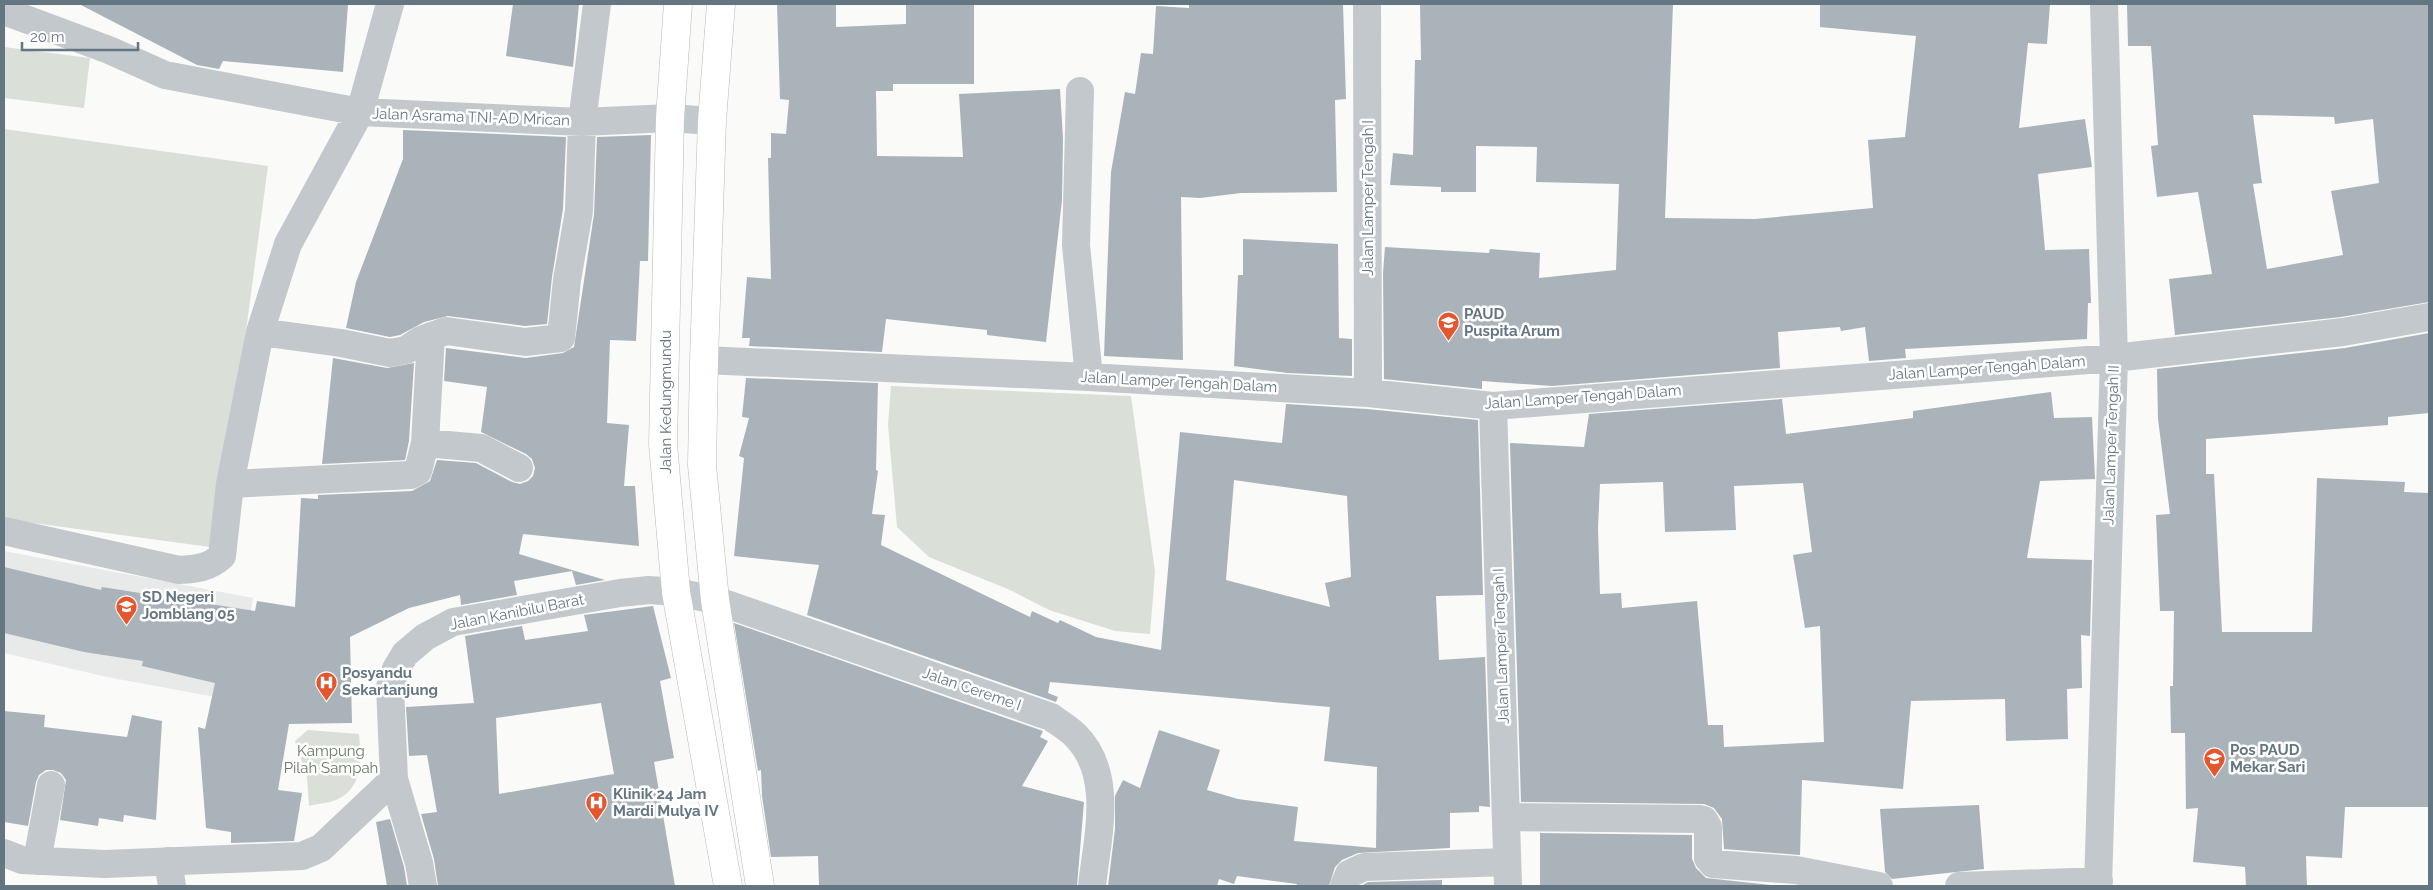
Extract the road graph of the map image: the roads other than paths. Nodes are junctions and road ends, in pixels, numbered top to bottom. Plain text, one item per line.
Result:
1 (390, 4) edge
2 (597, 4) edge
3 (678, 4) edge
4 (721, 4) edge
5 (1367, 4) edge
6 (2104, 4) edge
7 (4, 12) edge
8 (1080, 91) dead end
9 (360, 112) junction
10 (670, 118) junction
11 (712, 121) junction
12 (582, 122) junction
13 (2429, 316) edge
14 (260, 332) junction
15 (431, 336) junction
16 (2114, 358) junction
17 (704, 360) junction
18 (1088, 376) junction
19 (1368, 393) junction
20 (1493, 406) junction
21 (425, 443) junction
22 (519, 468) dead end
23 (230, 484) junction
24 (4, 531) edge
25 (676, 592) junction
26 (715, 600) junction
27 (394, 779) junction
28 (51, 785) dead end
29 (1506, 817) junction
30 (4, 853) edge
31 (37, 860) junction
32 (170, 873) edge
33 (1508, 874) edge
34 (2098, 883) edge
35 (423, 886) edge
36 (728, 886) edge
37 (760, 886) edge
38 (1092, 886) edge
39 (1344, 886) edge
40 (1879, 886) edge
41 (1959, 886) edge

1 - 9 street, Jalan Asrama TNI-AD Mrican
2 - 12 street, Jalan Asrama TNI-AD Mrican
3 - 10 main road, Jalan Kedungmundu
4 - 11 main road
5 - 19 street, Jalan Lamper Tengah I
6 - 16 street, Jalan Lamper Tengah II
7 - 9 street, Jalan Asrama TNI-AD Mrican
8 - 18 street
9 - 12 street, Jalan Asrama TNI-AD Mrican
9 - 14 street, Jalan Asrama TNI-AD Mrican
10 - 11 street, Jalan Asrama TNI-AD Mrican
10 - 12 street, Jalan Asrama TNI-AD Mrican
10 - 25 main road, Jalan Kedungmundu
11 - 17 main road
12 - 15 street, Jalan Asrama TNI-AD Mrican
13 - 16 street, Jalan Lamper Tengah Dalam
14 - 15 street
14 - 23 street, Jalan Asrama TNI-AD Mrican
15 - 21 street
16 - 20 street, Jalan Lamper Tengah Dalam
16 - 34 street, Jalan Lamper Tengah II
17 - 18 street, Jalan Lamper Tengah Dalam
17 - 26 main road
18 - 19 street, Jalan Lamper Tengah Dalam
19 - 20 street, Jalan Lamper Tengah Dalam
20 - 29 street, Jalan Lamper Tengah I
21 - 22 street
21 - 23 street
23 - 24 street, Jalan Asrama TNI-AD Mrican
25 - 26 street, Jalan Kanibilu Barat
25 - 27 street, Jalan Kanibilu Barat
25 - 36 main road, Jalan Kedungmundu
26 - 37 main road
26 - 38 street, Jalan Cereme I
27 - 32 street
27 - 35 street, Jalan Kanibilu Barat
28 - 31 street
29 - 33 street, Jalan Lamper Tengah I
29 - 40 street
30 - 31 street
31 - 32 street
33 - 39 street
34 - 41 street

